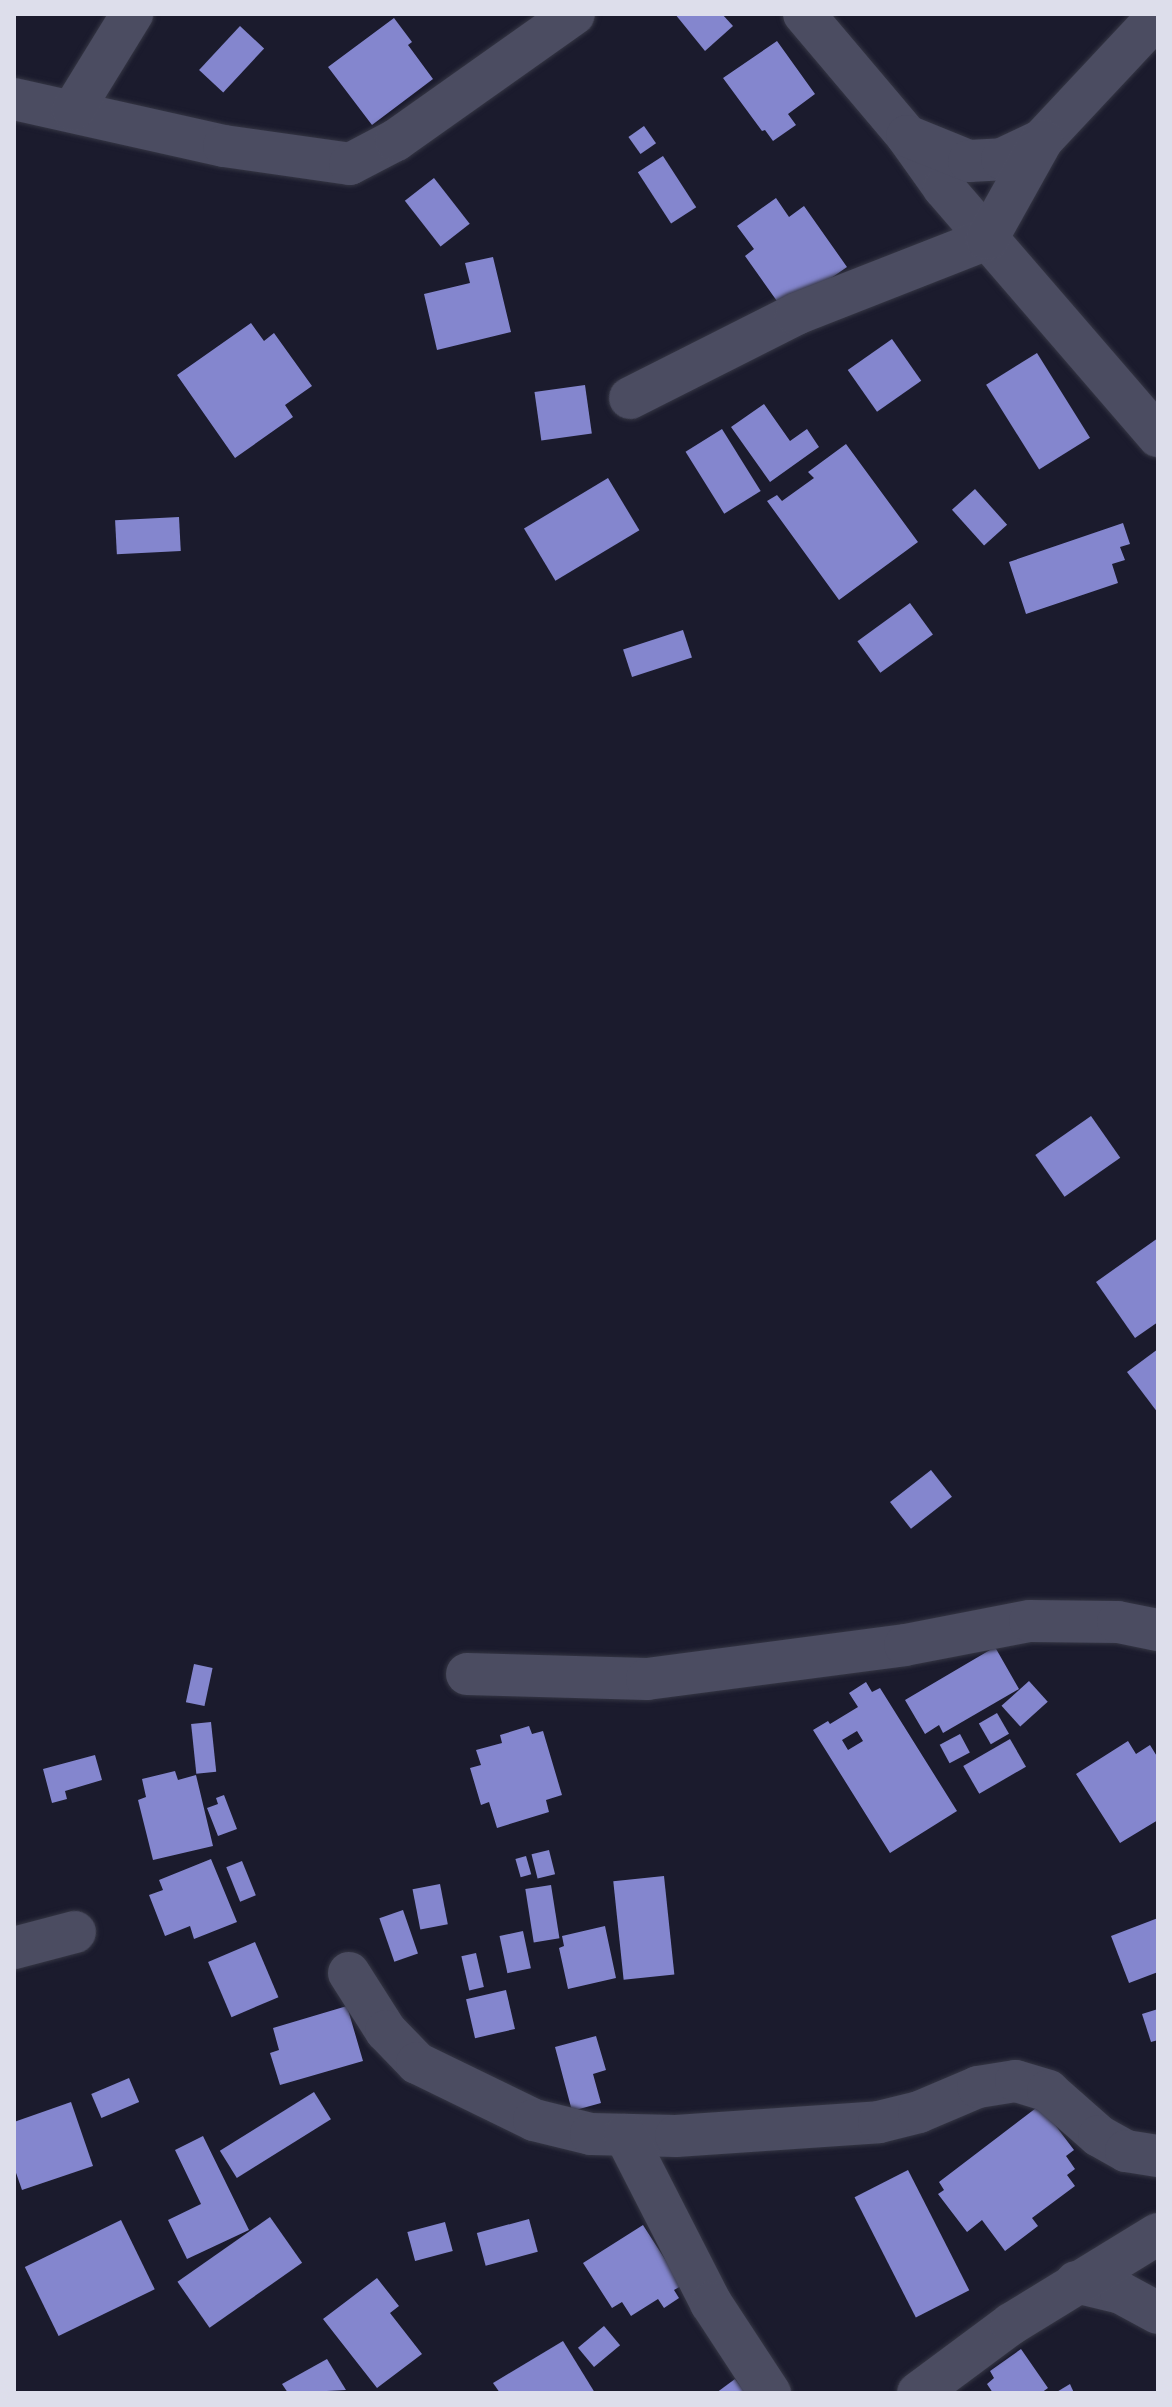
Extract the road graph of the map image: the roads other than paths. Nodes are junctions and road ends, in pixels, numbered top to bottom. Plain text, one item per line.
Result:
1 (132, 14) edge
2 (574, 14) edge
3 (804, 14) edge
4 (1158, 16) edge
5 (14, 99) edge
6 (73, 110) junction
7 (907, 136) junction
8 (1042, 140) junction
9 (987, 239) junction
10 (630, 398) dead end
11 (1158, 436) edge
12 (1158, 1630) edge
13 (467, 1674) dead end
14 (75, 1932) dead end
15 (14, 1948) edge
16 (349, 1973) dead end
17 (625, 2135) junction
18 (1158, 2156) edge
19 (1158, 2234) edge
20 (1076, 2282) junction
21 (1158, 2313) edge
22 (770, 2393) edge
23 (918, 2393) edge

1 - 6 street
2 - 6 street
3 - 7 street
4 - 8 street
5 - 6 street
7 - 8 street
7 - 9 street
8 - 9 street
9 - 10 street
9 - 11 street
12 - 13 street
14 - 15 street
16 - 17 street
17 - 18 street
17 - 22 street
19 - 20 street
20 - 21 street
20 - 23 street

